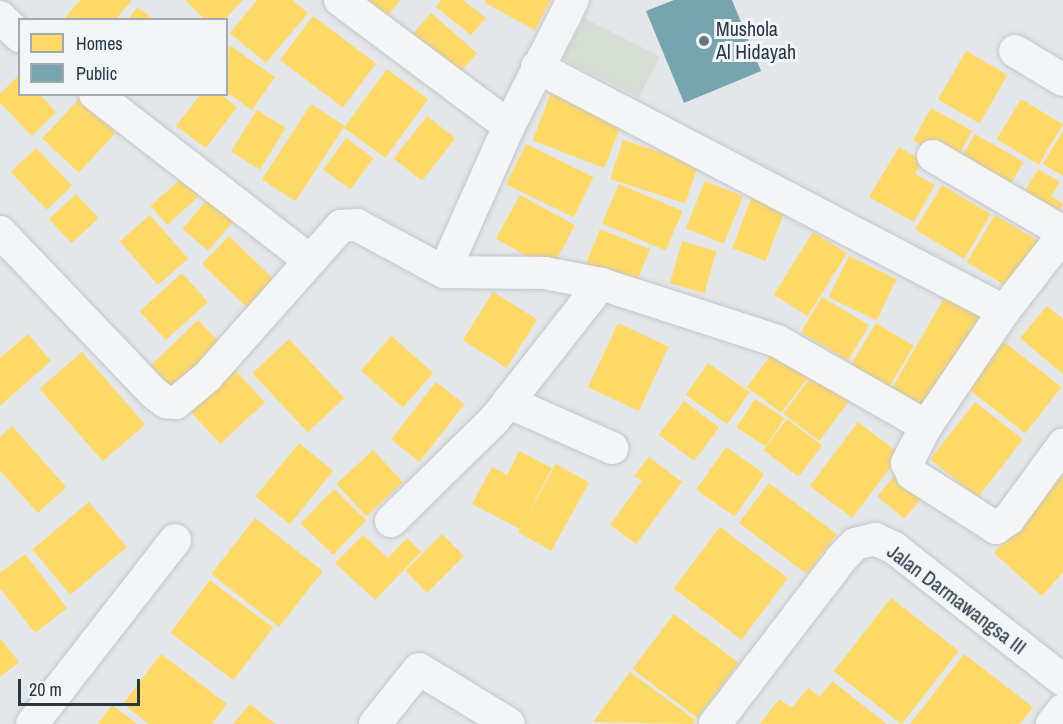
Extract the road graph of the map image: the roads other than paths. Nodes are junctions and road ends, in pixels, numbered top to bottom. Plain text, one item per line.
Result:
1 (340, 0) edge
2 (573, 0) edge
3 (1016, 51) dead end
4 (537, 67) junction
5 (1063, 80) edge
6 (98, 96) edge
7 (509, 126) junction
8 (933, 156) dead end
9 (0, 232) edge
10 (1063, 233) edge
11 (308, 259) junction
12 (444, 272) junction
13 (601, 284) junction
14 (1004, 311) junction
15 (508, 402) junction
16 (926, 426) junction
17 (1063, 445) edge
18 (612, 448) dead end
19 (391, 521) dead end
20 (175, 540) dead end
21 (1063, 680) edge
22 (1063, 710) edge
23 (32, 724) edge
24 (375, 724) edge
25 (509, 724) edge
26 (715, 724) edge
27 (1052, 724) edge

1 - 7 street
2 - 4 street
3 - 5 street
4 - 7 street
4 - 14 street
6 - 11 street
7 - 12 street
8 - 10 street
9 - 11 street
10 - 14 street
11 - 12 street
12 - 13 street
13 - 15 street
13 - 16 street
14 - 16 street
15 - 18 street
15 - 19 street
16 - 17 street
20 - 23 street
21 - 26 street, Jalan Darmawangsa III
22 - 27 street
24 - 25 street

